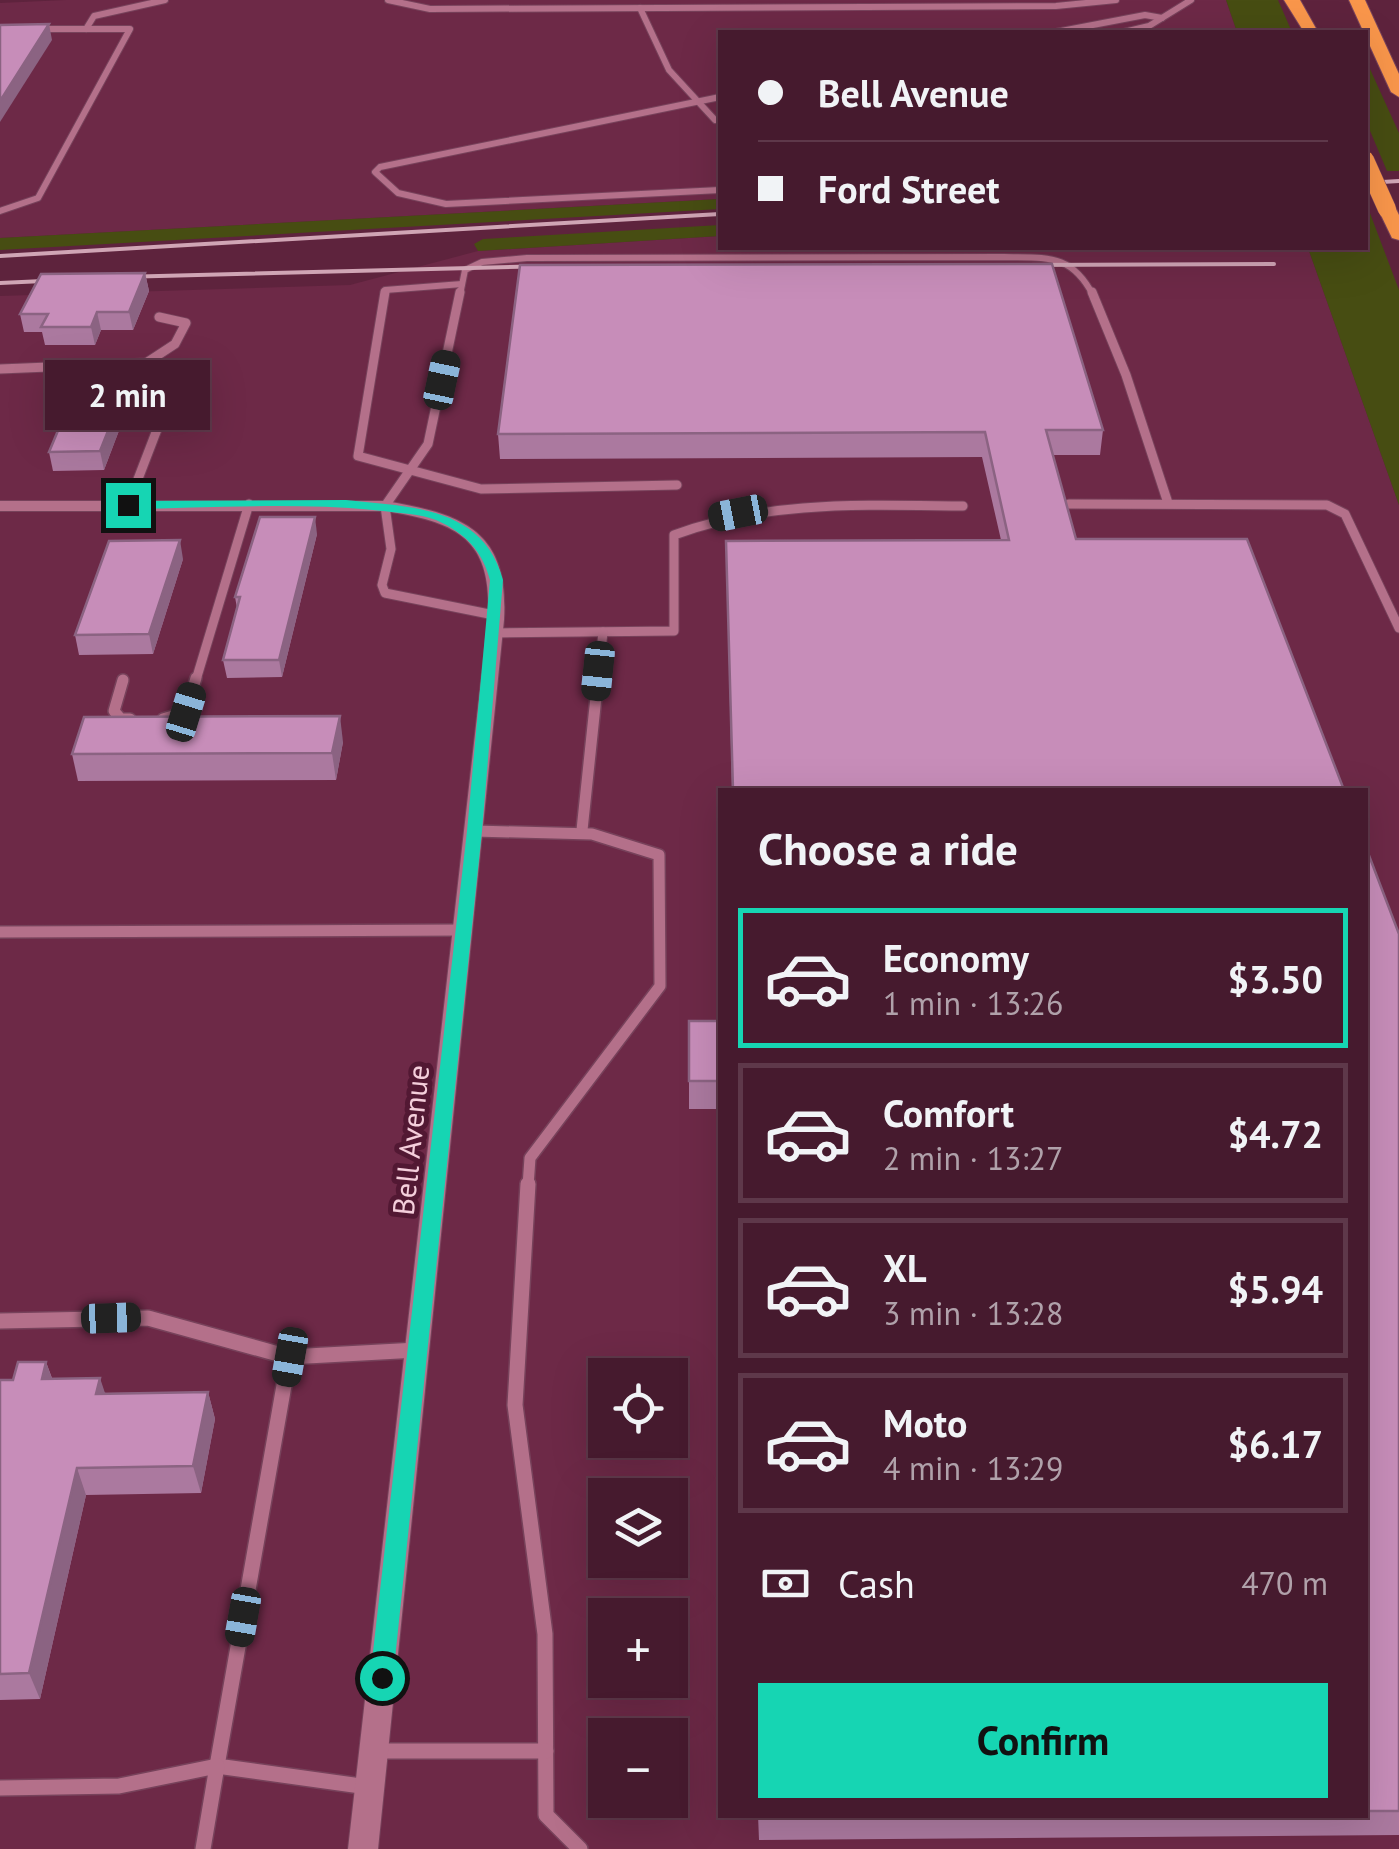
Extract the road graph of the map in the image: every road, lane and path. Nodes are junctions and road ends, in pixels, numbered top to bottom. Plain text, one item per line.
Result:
1 (165, 0) edge
2 (388, 0) edge
3 (1116, 0) edge
4 (1190, 0) edge
5 (1292, 0) edge
6 (1300, 0) edge
7 (1357, 0) edge
8 (1376, 0) edge
9 (640, 8) junction
10 (1162, 18) junction
11 (86, 28) junction
12 (28, 29) edge
13 (1152, 29) edge
14 (1066, 30) edge
15 (1311, 30) edge
16 (1311, 30) edge
17 (1387, 62) junction
18 (1399, 92) edge
19 (718, 97) edge
20 (694, 102) junction
21 (718, 120) edge
22 (1368, 167) edge
23 (718, 190) edge
24 (0, 211) edge
25 (1399, 234) edge
26 (462, 284) junction
27 (159, 318) dead end
28 (0, 369) edge
29 (158, 427) dead end
30 (410, 470) junction
31 (677, 485) dead end
32 (1168, 503) junction
33 (249, 504) junction
34 (1069, 504) edge
35 (128, 505) junction
36 (0, 506) edge
37 (385, 506) junction
38 (963, 506) dead end
39 (494, 624) junction
40 (1399, 628) edge
41 (603, 632) junction
42 (122, 680) dead end
43 (139, 719) edge
44 (156, 719) edge
45 (582, 830) junction
46 (474, 831) junction
47 (464, 930) junction
48 (0, 932) edge
49 (0, 1321) edge
50 (418, 1350) junction
51 (290, 1357) junction
52 (374, 1751) junction
53 (546, 1751) junction
54 (216, 1766) junction
55 (370, 1787) junction
56 (0, 1788) edge
57 (204, 1849) edge
58 (363, 1849) edge
59 (580, 1849) edge

1 - 11 lane
2 - 9 lane
3 - 9 lane
4 - 10 lane
5 - 15 highway
6 - 16 highway
7 - 17 highway
8 - 17 highway
9 - 20 lane
10 - 13 lane
10 - 14 lane
11 - 12 lane
11 - 24 lane
17 - 18 highway
19 - 20 lane
20 - 21 lane
20 - 23 lane
22 - 25 highway, bridge
26 - 30 lane
26 - 30 lane
26 - 32 lane
27 - 28 lane
29 - 35 lane
30 - 31 lane
30 - 37 lane
32 - 34 lane
32 - 40 lane
33 - 35 street, Bell Avenue
33 - 37 street, Bell Avenue
33 - 44 lane
35 - 36 street, Bell Avenue
37 - 39 street, Bell Avenue
37 - 39 lane
38 - 41 lane
39 - 41 lane
39 - 46 street, Bell Avenue
41 - 45 lane
42 - 43 lane
45 - 46 lane
45 - 53 lane
46 - 47 street, Bell Avenue
47 - 48 lane
47 - 50 street, Bell Avenue
49 - 51 lane
50 - 51 lane
50 - 52 street, Bell Avenue
51 - 54 lane
52 - 53 lane
52 - 55 street, Bell Avenue
53 - 59 lane
54 - 55 lane
54 - 56 lane
54 - 57 lane
55 - 58 street, Bell Avenue

